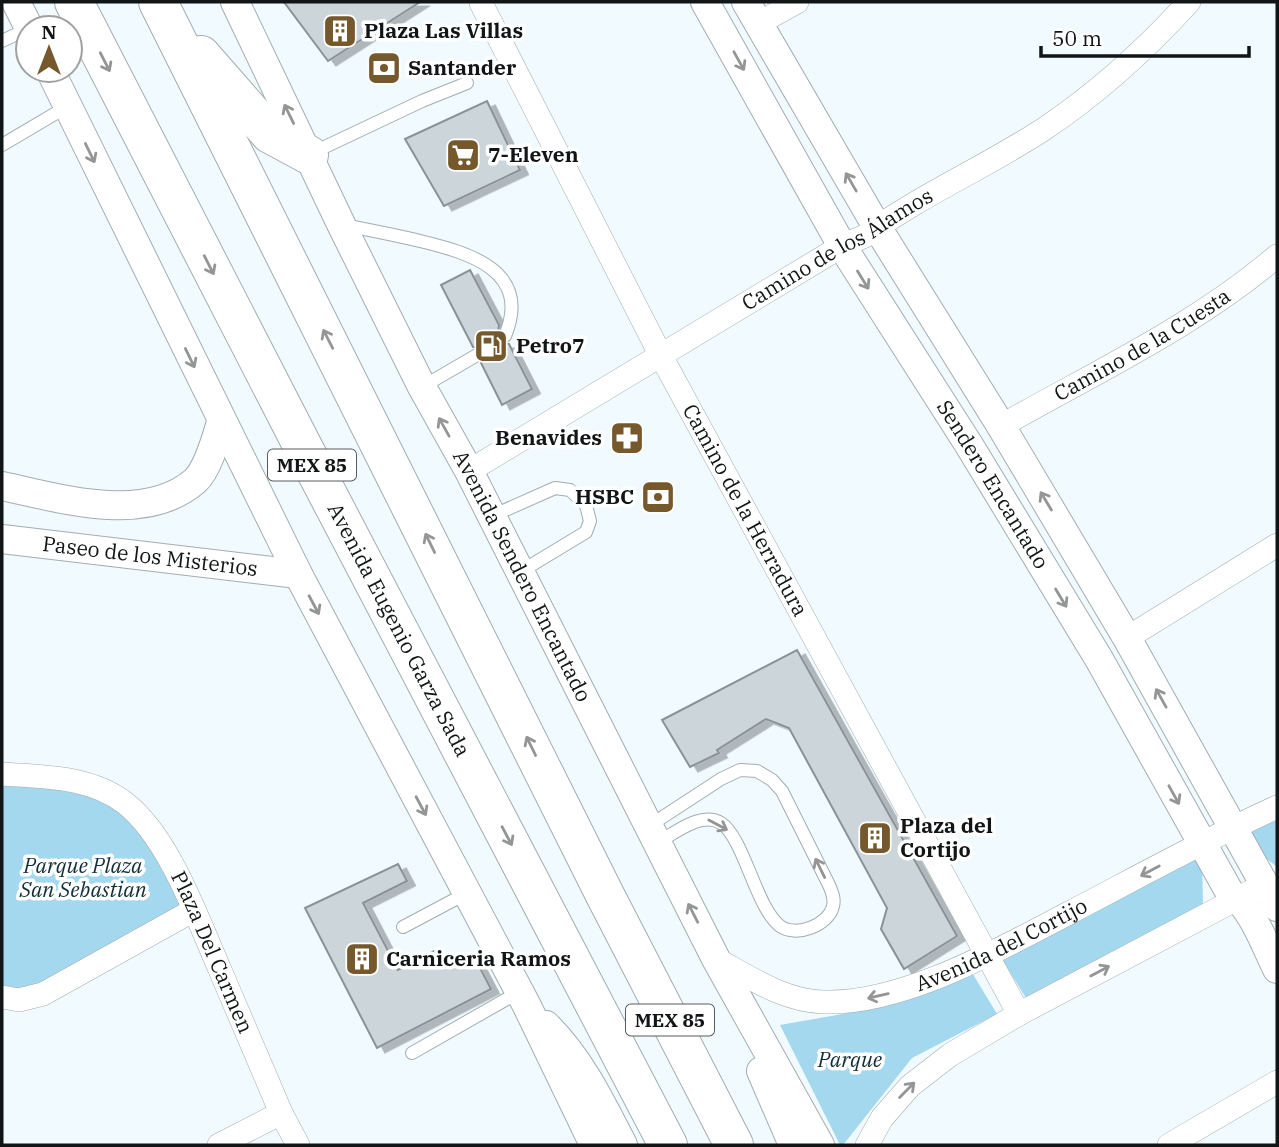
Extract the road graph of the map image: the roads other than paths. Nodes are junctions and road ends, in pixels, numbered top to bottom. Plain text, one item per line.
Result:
1 (74, 2) edge
2 (160, 2) edge
3 (235, 2) edge
4 (705, 2) edge
5 (797, 2) edge
6 (1189, 2) edge
7 (481, 3) edge
8 (752, 12) edge
9 (467, 83) dead end
10 (57, 84) edge
11 (68, 106) junction
12 (2, 145) edge
13 (309, 155) junction
14 (341, 224) junction
15 (877, 227) junction
16 (842, 246) junction
17 (1277, 256) edge
18 (505, 336) dead end
19 (477, 355) dead end
20 (660, 356) junction
21 (422, 387) junction
22 (221, 422) junction
23 (1001, 426) junction
24 (469, 471) junction
25 (2, 486) edge
26 (492, 516) junction
27 (2, 539) edge
28 (1277, 545) edge
29 (520, 572) junction
30 (298, 574) junction
31 (1127, 638) junction
32 (2, 774) edge
33 (1277, 807) edge
34 (1233, 827) junction
35 (653, 834) junction
36 (1202, 844) junction
37 (1273, 891) edge
38 (467, 893) junction
39 (1238, 898) junction
40 (194, 910) junction
41 (404, 927) dead end
42 (987, 955) junction
43 (716, 959) junction
44 (1277, 969) edge
45 (2, 997) edge
46 (523, 999) junction
47 (1018, 1014) junction
48 (412, 1053) dead end
49 (1277, 1082) edge
50 (281, 1113) junction
51 (219, 1145) edge
52 (298, 1145) edge
53 (594, 1145) edge
54 (623, 1145) edge
55 (668, 1145) edge
56 (734, 1145) edge
57 (793, 1145) edge
58 (820, 1145) edge
59 (867, 1145) edge
60 (1169, 1145) edge

1 -> 55 highway, Avenida Eugenio Garza Sada / MEX 85
2 - 13 highway
56 -> 2 highway, MEX 85
13 -> 3 street, Avenida Sendero Encantado
4 -> 16 street, Sendero Encantado
5 - 8 street
6 - 15 street, Camino de los Álamos
7 - 20 street, Camino de la Herradura
15 -> 8 street, Sendero Encantado
9 - 13 lane
10 - 11 street
11 - 12 lane
11 -> 22 street
13 - 14 street, Avenida Sendero Encantado
14 - 18 lane
14 - 21 street, Avenida Sendero Encantado
15 - 16 street, Camino de los Álamos
15 - 23 street, Sendero Encantado
16 - 20 street, Camino de los Álamos
16 -> 36 street, Sendero Encantado
17 - 23 street, Camino de la Cuesta
19 - 21 lane
20 - 24 street, Camino de los Álamos
20 - 42 street, Camino de la Herradura
24 -> 21 street, Avenida Sendero Encantado
22 - 25 street
22 - 30 street
31 -> 23 street, Sendero Encantado
24 - 26 street, Avenida Sendero Encantado
26 - 29 street, Avenida Sendero Encantado
26 - 29 lane
27 - 30 street, Paseo de los Misterios
28 - 31 street
29 - 35 street, Avenida Sendero Encantado
30 -> 38 street
34 -> 31 street, Sendero Encantado
32 - 40 street, Plaza Del Carmen
33 - 34 street, Avenida del Cortijo
34 - 36 street, Avenida del Cortijo
34 - 37 street, Sendero Encantado
35 -> 35 lane
43 -> 35 street, Avenida Sendero Encantado
36 - 39 street, Sendero Encantado
36 -> 42 street, Avenida del Cortijo
37 - 39 street
38 - 41 lane
38 - 46 street
39 - 44 street, Sendero Encantado
47 -> 39 street
40 - 45 street
40 - 50 street, Plaza Del Carmen
42 -> 43 street, Avenida del Cortijo
42 - 47 street, Camino de la Herradura
43 - 57 street
43 - 58 street, Avenida Sendero Encantado
46 - 48 lane
46 - 53 street
46 - 54 street
59 -> 47 street
49 - 60 street
50 - 51 street
50 - 52 street, Plaza Del Carmen

